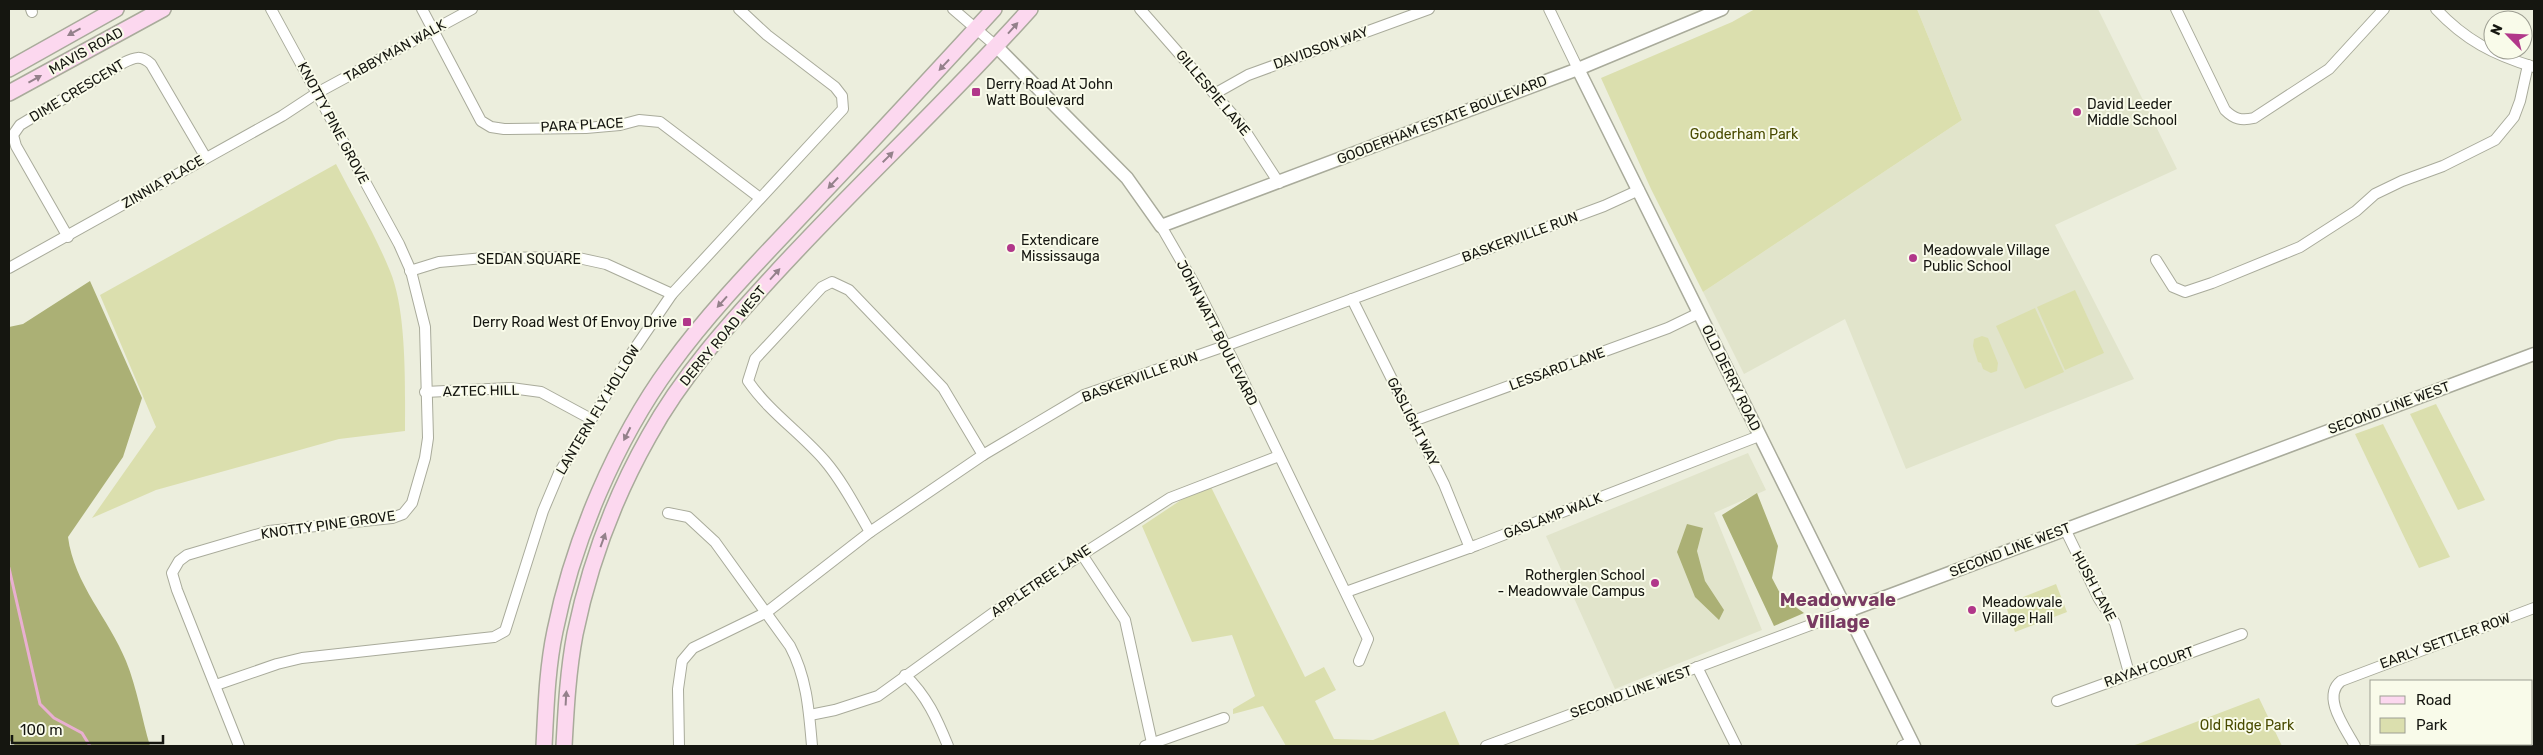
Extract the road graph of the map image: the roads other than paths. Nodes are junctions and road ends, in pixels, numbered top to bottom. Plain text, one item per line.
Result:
1 (116, 9) edge
2 (163, 9) edge
3 (270, 9) edge
4 (422, 9) edge
5 (472, 9) edge
6 (739, 9) edge
7 (953, 9) edge
8 (994, 9) edge
9 (1030, 9) edge
10 (1140, 9) edge
11 (1429, 9) edge
12 (1549, 9) edge
13 (1722, 9) edge
14 (2384, 9) edge
15 (2436, 9) edge
16 (2180, 10) edge
17 (1707, 11) edge
18 (977, 28) junction
19 (434, 31) junction
20 (996, 46) junction
21 (2531, 66) edge
22 (9, 69) edge
23 (1578, 69) junction
24 (9, 93) edge
25 (317, 93) junction
26 (1216, 93) junction
27 (206, 158) junction
28 (1279, 183) junction
29 (1639, 190) junction
30 (760, 198) junction
31 (1161, 226) junction
32 (68, 237) junction
33 (2156, 260) dead end
34 (9, 268) edge
35 (410, 270) junction
36 (672, 294) junction
37 (1352, 300) junction
38 (1699, 313) junction
39 (1225, 346) junction
40 (2534, 354) edge
41 (425, 392) junction
42 (591, 419) junction
43 (1413, 421) junction
44 (1759, 436) junction
45 (983, 455) junction
46 (1279, 456) junction
47 (668, 513) dead end
48 (2065, 529) junction
49 (870, 532) junction
50 (1470, 548) junction
51 (1081, 553) junction
52 (1346, 592) junction
53 (2534, 608) edge
54 (1848, 611) junction
55 (766, 612) junction
56 (2242, 634) dead end
57 (1359, 661) dead end
58 (1697, 668) junction
59 (2129, 673) junction
60 (905, 675) junction
61 (216, 685) junction
62 (2057, 701) dead end
63 (810, 715) junction
64 (1224, 718) dead end
65 (1149, 745) edge
66 (1909, 745) edge
67 (239, 746) edge
68 (544, 746) edge
69 (564, 746) edge
70 (679, 746) edge
71 (812, 746) edge
72 (948, 746) edge
73 (1486, 746) edge
74 (1736, 746) edge
75 (2355, 746) edge

1 -> 22 main road, MAVIS ROAD
24 -> 2 main road, MAVIS ROAD
3 - 25 street, KNOTTY PINE GROVE
4 - 19 street, PARA PLACE
5 - 19 street, TABBYMAN WALK
6 - 30 street, LANTERN FLY HOLLOW
7 - 18 street
8 - 18 main road, DERRY ROAD WEST
20 -> 9 main road, DERRY ROAD WEST
10 - 26 street, GILLESPIE LANE
11 - 26 street, DAVIDSON WAY
12 - 23 street, OLD DERRY ROAD
13 - 17 street, GOODERHAM ESTATE BOULEVARD
14 - 16 street
15 - 21 street
17 - 23 street, GOODERHAM ESTATE BOULEVARD
18 - 20 street
18 -> 68 main road, DERRY ROAD WEST
19 - 25 street, TABBYMAN WALK
19 - 30 street, PARA PLACE
20 - 31 street, JOHN WATT BOULEVARD
69 -> 20 main road, DERRY ROAD WEST
21 - 33 street
23 - 28 street, GOODERHAM ESTATE BOULEVARD
23 - 29 street, OLD DERRY ROAD
25 - 27 street, ZINNIA PLACE
25 - 35 street, KNOTTY PINE GROVE
26 - 28 street, GILLESPIE LANE
27 - 32 street, ZINNIA PLACE
27 - 32 street, DIME CRESCENT
28 - 31 street, GOODERHAM ESTATE BOULEVARD
29 - 37 street, BASKERVILLE RUN
29 - 38 street, OLD DERRY ROAD
30 - 36 street, LANTERN FLY HOLLOW
31 - 39 street, JOHN WATT BOULEVARD
32 - 34 street, ZINNIA PLACE
35 - 36 street, SEDAN SQUARE
35 - 41 street, KNOTTY PINE GROVE
36 - 42 street, LANTERN FLY HOLLOW
37 - 39 street, BASKERVILLE RUN
37 - 43 street, GASLIGHT WAY
38 - 43 street, LESSARD LANE
38 - 44 street, OLD DERRY ROAD
39 - 45 street, BASKERVILLE RUN
39 - 46 street, JOHN WATT BOULEVARD
40 - 48 street, SECOND LINE WEST
41 - 42 street, AZTEC HILL
41 - 61 street, KNOTTY PINE GROVE
42 - 61 street, LANTERN FLY HOLLOW
43 - 50 street, GASLIGHT WAY
44 - 50 street, GASLAMP WALK
44 - 54 street, OLD DERRY ROAD
45 - 49 street, BASKERVILLE RUN
45 - 49 street
46 - 51 street, APPLETREE LANE
46 - 52 street, JOHN WATT BOULEVARD
47 - 55 street
48 - 54 street, SECOND LINE WEST
48 - 59 street, HUSH LANE
49 - 55 street, BASKERVILLE RUN
50 - 52 street, GASLAMP WALK
51 - 60 street, APPLETREE LANE
51 - 65 street
52 - 57 street, JOHN WATT BOULEVARD
53 - 75 street, EARLY SETTLER ROW
54 - 58 street, SECOND LINE WEST
54 - 66 street, OLD DERRY ROAD
55 - 63 street
55 - 70 street, BASKERVILLE RUN
56 - 59 street, RAYAH COURT
58 - 73 street, SECOND LINE WEST
58 - 74 street
59 - 62 street, RAYAH COURT
60 - 63 street, APPLETREE LANE
60 - 72 street
61 - 67 street, KNOTTY PINE GROVE
63 - 71 street
64 - 65 street

